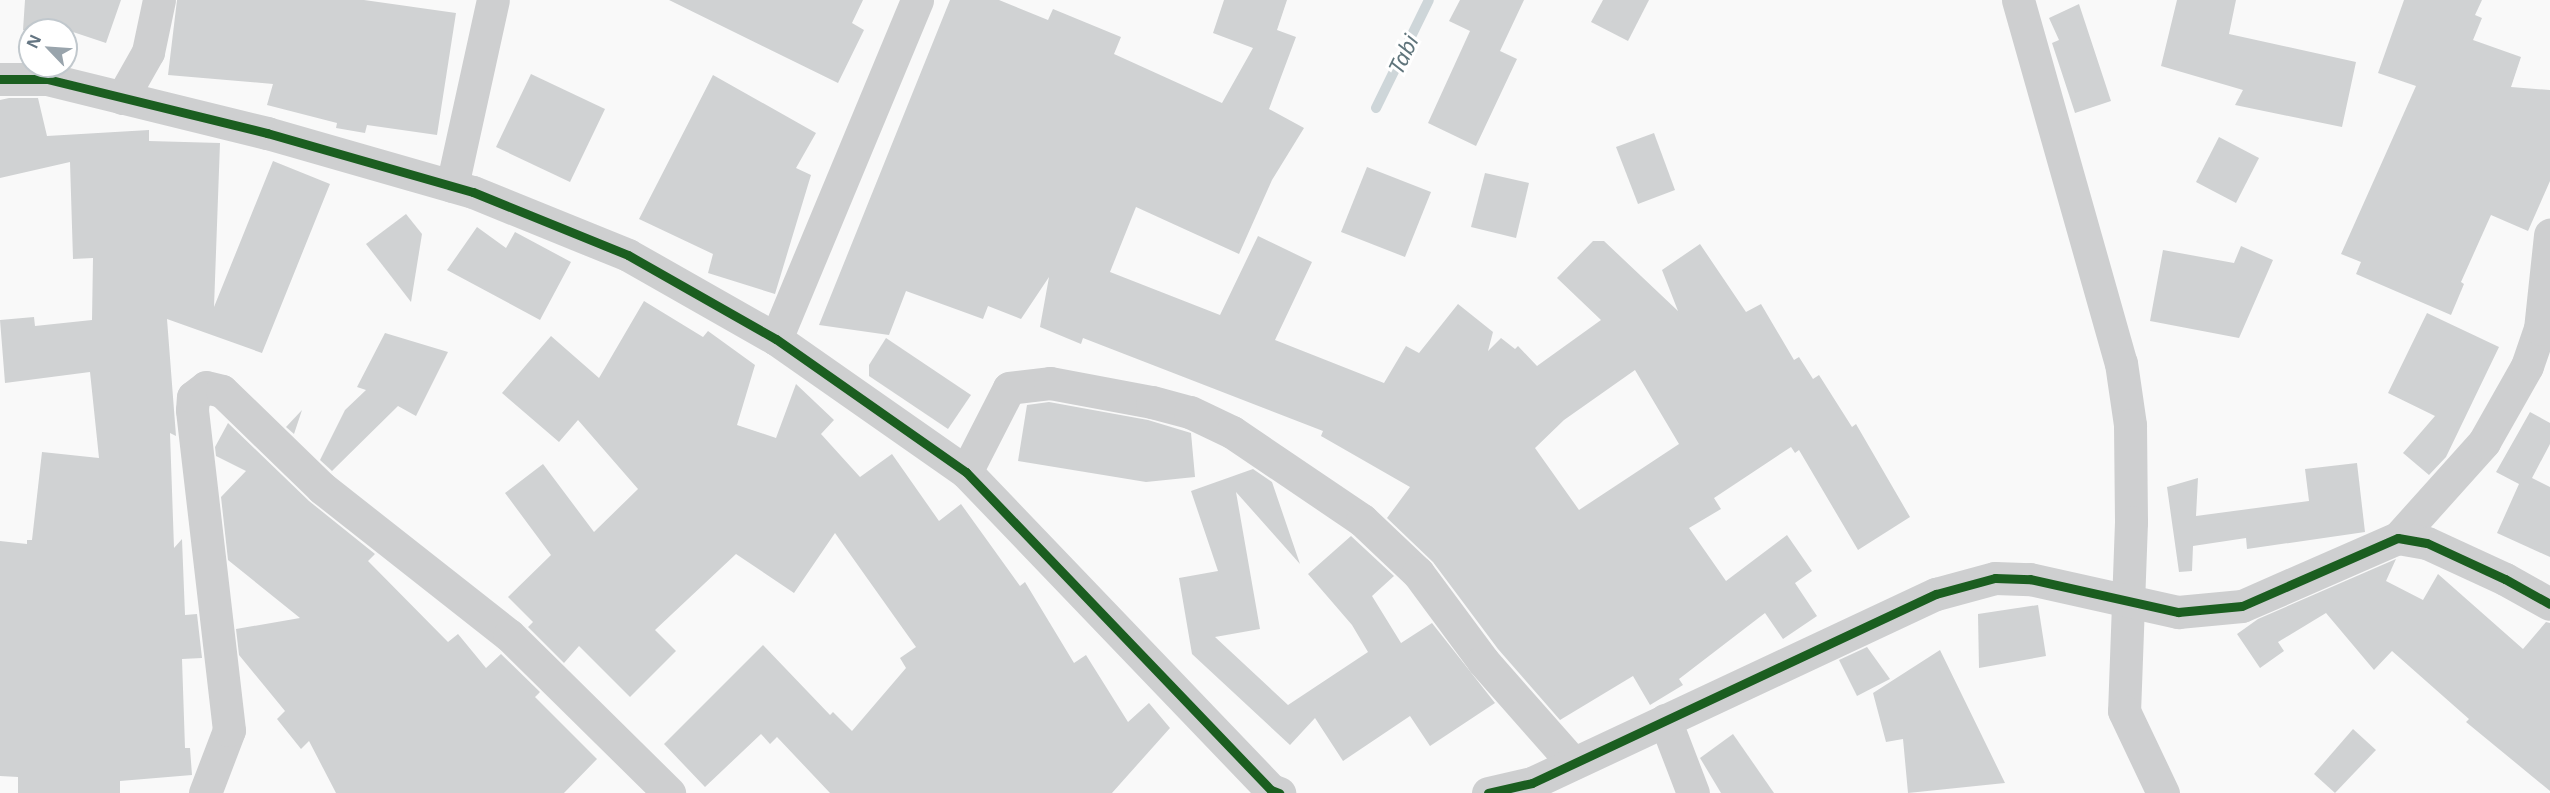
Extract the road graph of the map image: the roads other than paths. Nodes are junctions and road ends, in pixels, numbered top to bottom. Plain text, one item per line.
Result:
1 (159, 0) edge
2 (493, 0) edge
3 (917, 0) edge
4 (2018, 0) edge
5 (0, 79) edge
6 (122, 98) junction
7 (452, 186) junction
8 (2550, 235) edge
9 (776, 339) junction
10 (966, 472) junction
11 (2398, 538) junction
12 (2128, 601) junction
13 (2550, 604) edge
14 (1665, 720) junction
15 (1573, 763) junction
16 (205, 793) edge
17 (669, 793) edge
18 (1279, 793) edge
19 (1488, 793) edge
20 (1693, 793) edge
21 (2163, 793) edge

1 - 6 street
2 - 7 street
3 - 9 street
4 - 12 street
5 - 6 street
6 - 7 street
7 - 9 street
8 - 11 street
9 - 10 street
10 - 15 street
10 - 18 street
11 - 12 street
11 - 13 street
12 - 14 street
12 - 21 street
14 - 15 street
14 - 20 street
15 - 19 street
16 - 17 street

